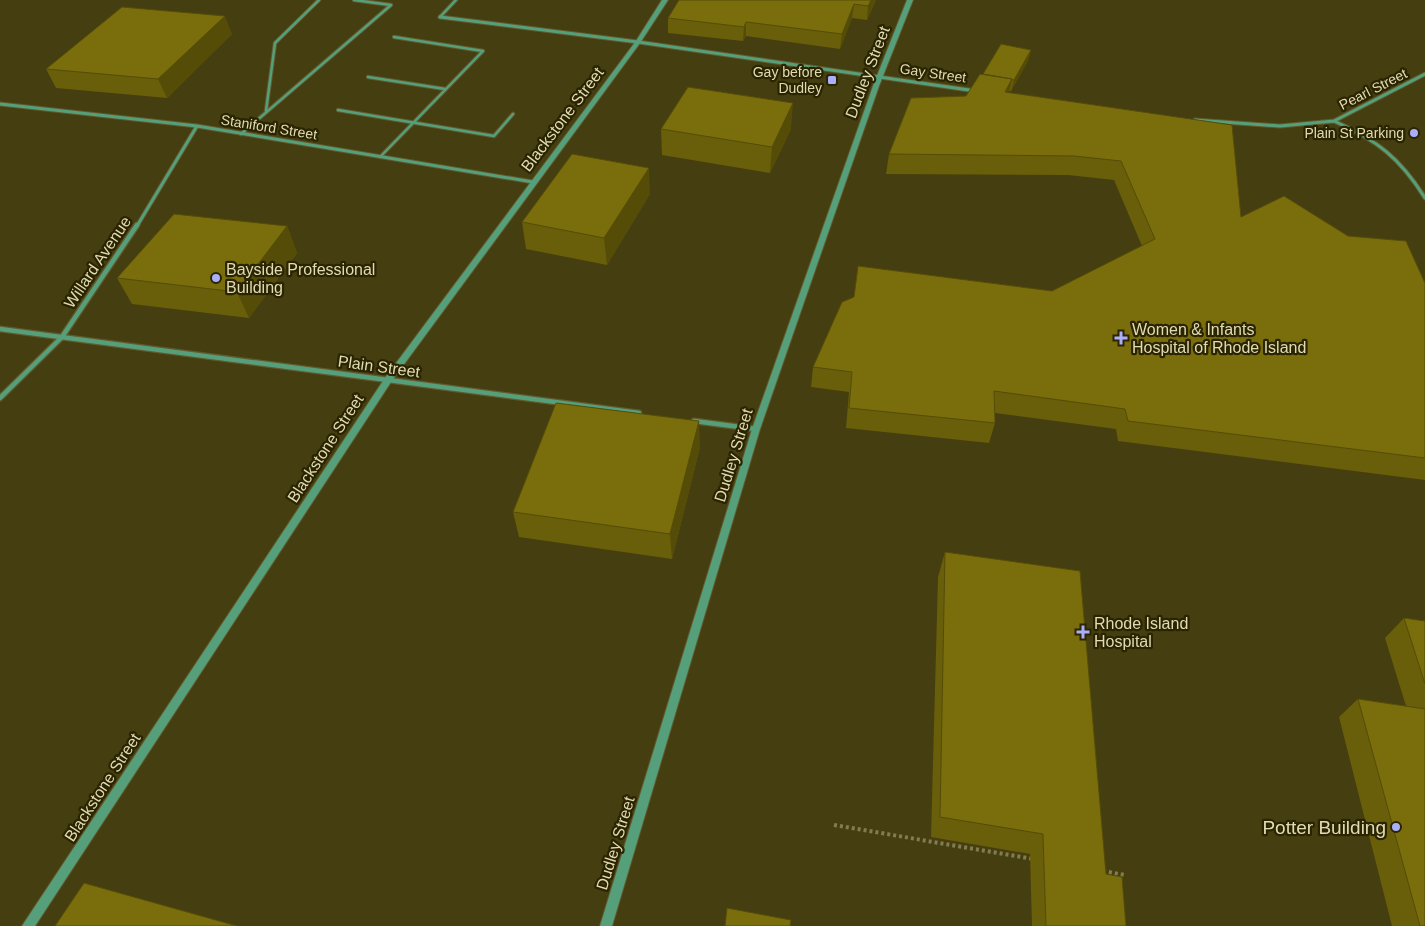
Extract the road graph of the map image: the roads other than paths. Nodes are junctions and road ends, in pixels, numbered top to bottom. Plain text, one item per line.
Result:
1 (319, 0) edge
2 (354, 0) edge
3 (456, 0) edge
4 (665, 0) edge
5 (910, 0) edge
6 (440, 17) joint
7 (394, 37) dead end
8 (638, 42) junction
9 (1425, 74) edge
10 (368, 76) dead end
11 (880, 78) junction
12 (446, 89) junction
13 (978, 91) edge
14 (0, 104) edge
15 (338, 110) dead end
16 (266, 111) junction
17 (513, 114) dead end
18 (1192, 120) edge
19 (413, 122) junction
20 (1334, 122) junction
21 (197, 126) junction
22 (241, 134) junction
23 (380, 156) junction
24 (533, 182) junction
25 (1425, 198) edge
26 (0, 329) edge
27 (62, 337) junction
28 (388, 380) junction
29 (0, 398) edge
30 (641, 414) edge
31 (689, 420) edge
32 (756, 429) junction
33 (28, 926) edge
34 (606, 926) edge

1 - 16 lane
2 - 16 lane
3 - 6 lane
4 - 8 street, Blackstone Street
5 - 11 street, Dudley Street
6 - 8 street, Gay Street
7 - 12 lane
8 - 11 street, Gay Street
8 - 24 street, Blackstone Street
9 - 20 street, Pearl Street
10 - 12 lane
11 - 13 street, Gay Street
11 - 32 street, Dudley Street
12 - 19 lane
14 - 21 street, Staniford Street
15 - 19 lane
16 - 22 lane
17 - 19 lane
18 - 20 street
19 - 23 lane
20 - 25 street, Pearl Street
21 - 22 street, Staniford Street
21 - 27 street, Willard Avenue
22 - 23 street, Staniford Street
23 - 24 street, Staniford Street
24 - 28 street, Blackstone Street
26 - 27 street, Plain Street
27 - 28 street, Plain Street
27 - 29 street, Willard Avenue
28 - 30 street, Plain Street
28 - 33 street, Blackstone Street
31 - 32 street
32 - 34 street, Dudley Street

